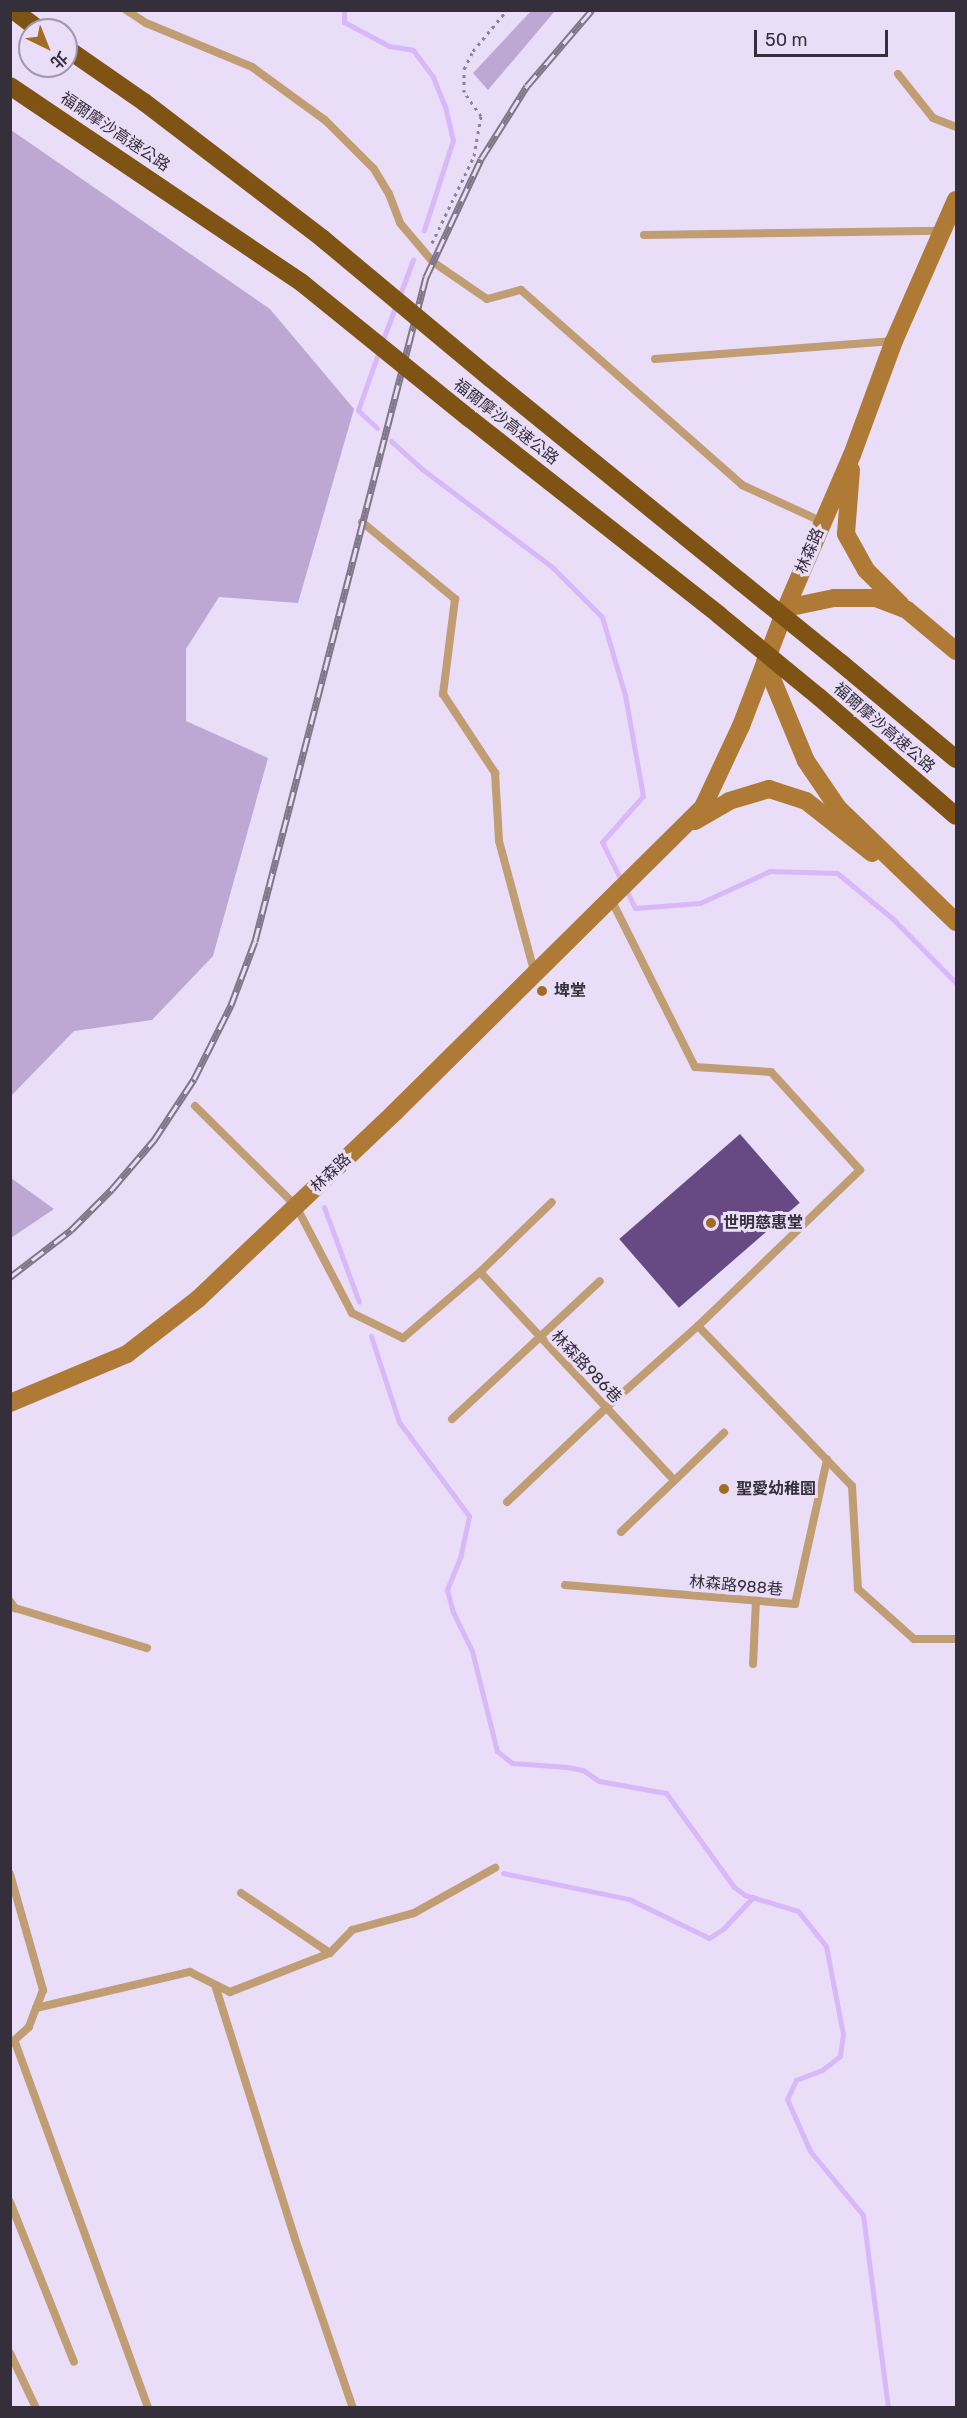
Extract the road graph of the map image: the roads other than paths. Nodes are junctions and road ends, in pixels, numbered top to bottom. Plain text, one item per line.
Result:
1 (126, 10) edge
2 (78, 56) edge
3 (898, 74) dead end
4 (10, 86) edge
5 (957, 127) edge
6 (957, 201) edge
7 (941, 231) junction
8 (644, 235) dead end
9 (894, 341) junction
10 (655, 359) dead end
11 (852, 454) junction
12 (362, 522) dead end
13 (823, 522) junction
14 (786, 608) junction
15 (907, 610) junction
16 (957, 651) edge
17 (765, 662) junction
18 (957, 759) edge
19 (957, 818) edge
20 (686, 826) junction
21 (895, 864) junction
22 (613, 895) junction
23 (957, 922) edge
24 (535, 973) junction
25 (195, 1106) dead end
26 (552, 1202) dead end
27 (296, 1206) junction
28 (480, 1272) junction
29 (600, 1281) dead end
30 (698, 1326) junction
31 (539, 1338) junction
32 (10, 1403) edge
33 (607, 1407) junction
34 (452, 1419) dead end
35 (723, 1433) dead end
36 (827, 1460) junction
37 (675, 1480) junction
38 (507, 1502) dead end
39 (621, 1532) dead end
40 (565, 1585) dead end
41 (10, 1601) edge
42 (756, 1601) junction
43 (957, 1639) edge
44 (147, 1648) dead end
45 (753, 1664) dead end
46 (495, 1868) dead end
47 (10, 1874) edge
48 (241, 1893) dead end
49 (14, 1903) edge
50 (330, 1953) junction
51 (215, 1985) junction
52 (36, 2008) junction
53 (13, 2042) edge
54 (10, 2202) edge
55 (10, 2353) edge
56 (74, 2362) dead end
57 (36, 2408) edge
58 (148, 2408) edge
59 (353, 2408) edge

1 - 13 lane
2 - 18 highway, 福爾摩沙高速公路, bridge
3 - 5 lane
4 - 19 highway, 福爾摩沙高速公路, bridge
6 - 7 main road, 林森路
7 - 8 lane
7 - 9 main road, 林森路
9 - 10 lane
9 - 11 main road, 林森路
11 - 13 main road, 林森路
11 - 15 main road
12 - 24 lane
13 - 14 main road, 林森路
14 - 15 main road
14 - 17 main road, 林森路
15 - 16 main road
17 - 20 main road, 林森路
17 - 21 main road
20 - 21 main road
20 - 22 main road, 林森路
21 - 23 main road
22 - 24 main road, 林森路
22 - 30 lane
24 - 27 main road, 林森路
25 - 27 lane
26 - 28 lane
27 - 28 lane
27 - 32 main road, 林森路
28 - 31 lane, 林森路986巷
29 - 31 lane
30 - 33 lane
30 - 36 lane
31 - 33 lane, 林森路986巷
31 - 34 lane
33 - 37 lane, 林森路986巷
33 - 38 lane
35 - 37 lane
36 - 42 lane, 林森路988巷
36 - 43 lane
37 - 39 lane
40 - 42 lane, 林森路988巷
41 - 44 lane
42 - 45 lane
46 - 50 lane
47 - 49 lane
48 - 50 lane
49 - 52 lane
50 - 51 lane
51 - 52 lane
51 - 59 lane
52 - 53 lane
53 - 58 lane
54 - 56 lane
55 - 57 lane

